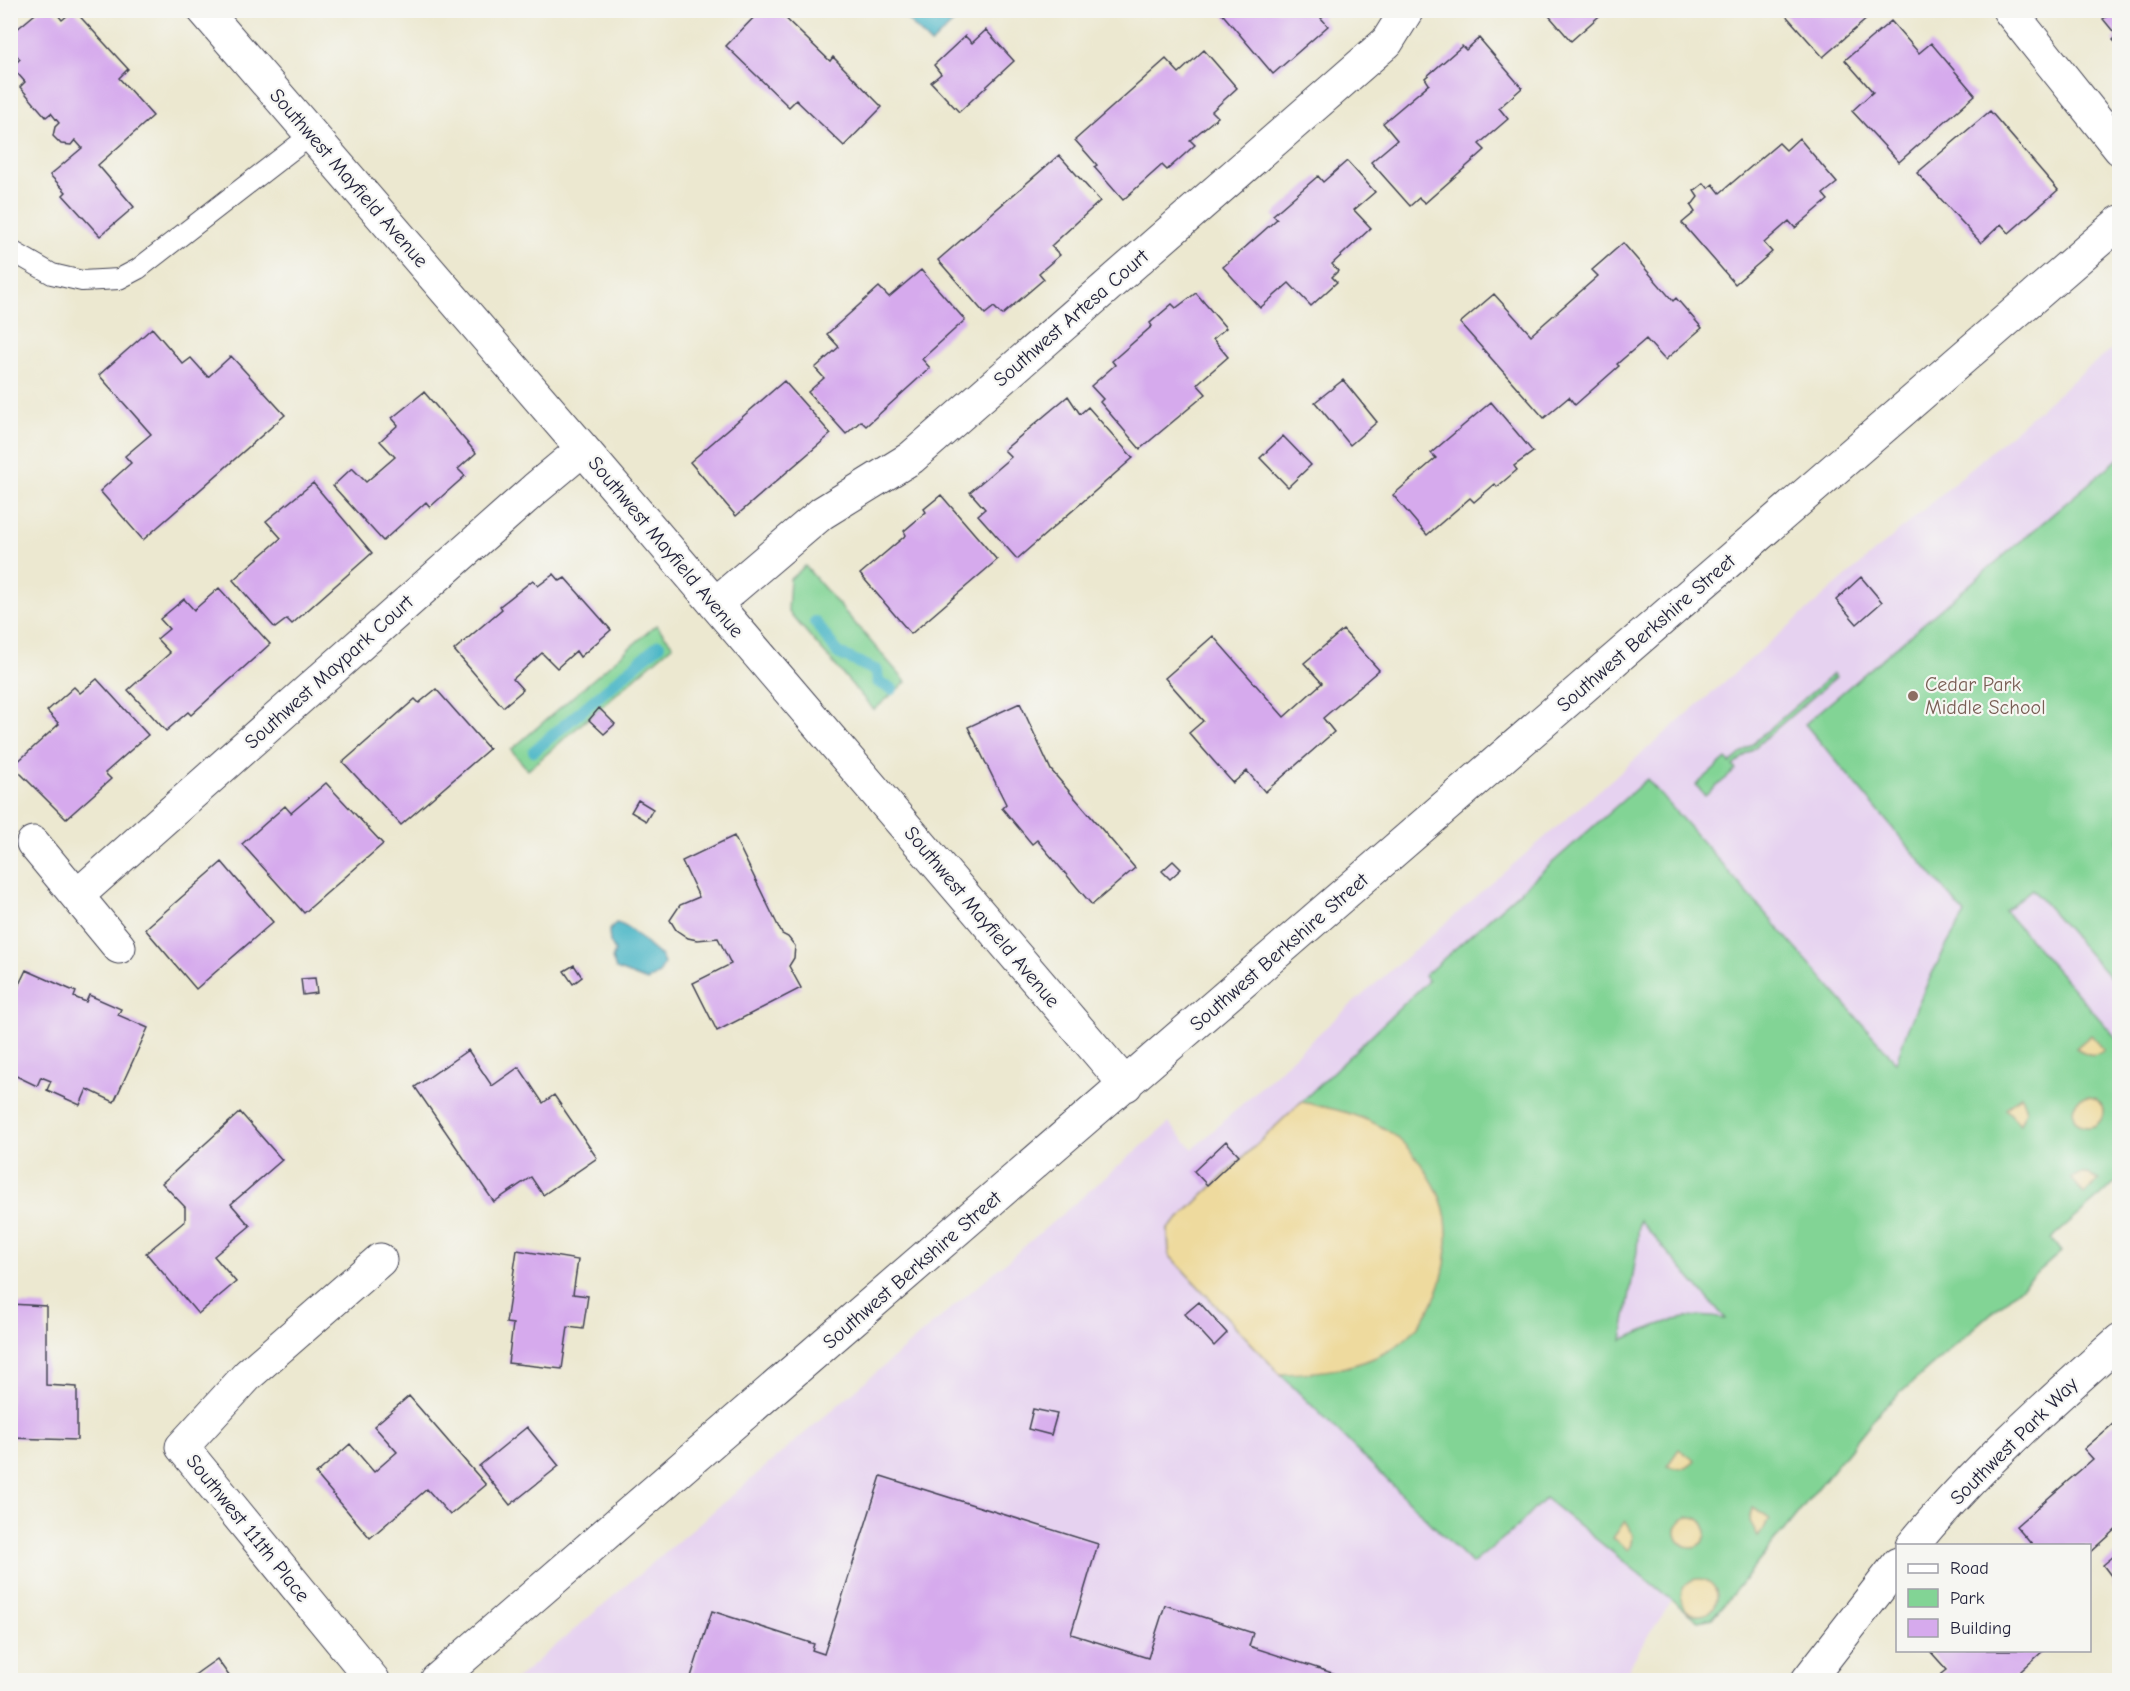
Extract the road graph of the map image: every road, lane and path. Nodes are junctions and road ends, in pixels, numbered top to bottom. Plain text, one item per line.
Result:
1 (204, 10) edge
2 (1407, 10) edge
3 (2009, 10) edge
4 (312, 135) junction
5 (2120, 149) edge
6 (2120, 222) edge
7 (12, 251) dead end
8 (583, 449) junction
9 (715, 604) junction
10 (33, 843) dead end
11 (77, 896) junction
12 (119, 947) dead end
13 (1125, 1085) junction
14 (380, 1260) dead end
15 (2120, 1340) edge
16 (1913, 1544) edge
17 (1896, 1567) edge
18 (373, 1680) edge
19 (437, 1680) edge
20 (1808, 1680) edge

1 - 4 street, Southwest Mayfield Avenue
2 - 9 street, Southwest Artesa Court
3 - 5 street
4 - 7 lane
4 - 8 street, Southwest Mayfield Avenue
6 - 13 street, Southwest Berkshire Street
8 - 9 street, Southwest Mayfield Avenue
8 - 11 street, Southwest Maypark Court
9 - 13 street, Southwest Mayfield Avenue
10 - 11 street
11 - 12 street
13 - 19 street, Southwest Berkshire Street
14 - 18 street, Southwest 111th Place
15 - 16 street, Southwest Park Way
17 - 20 street

